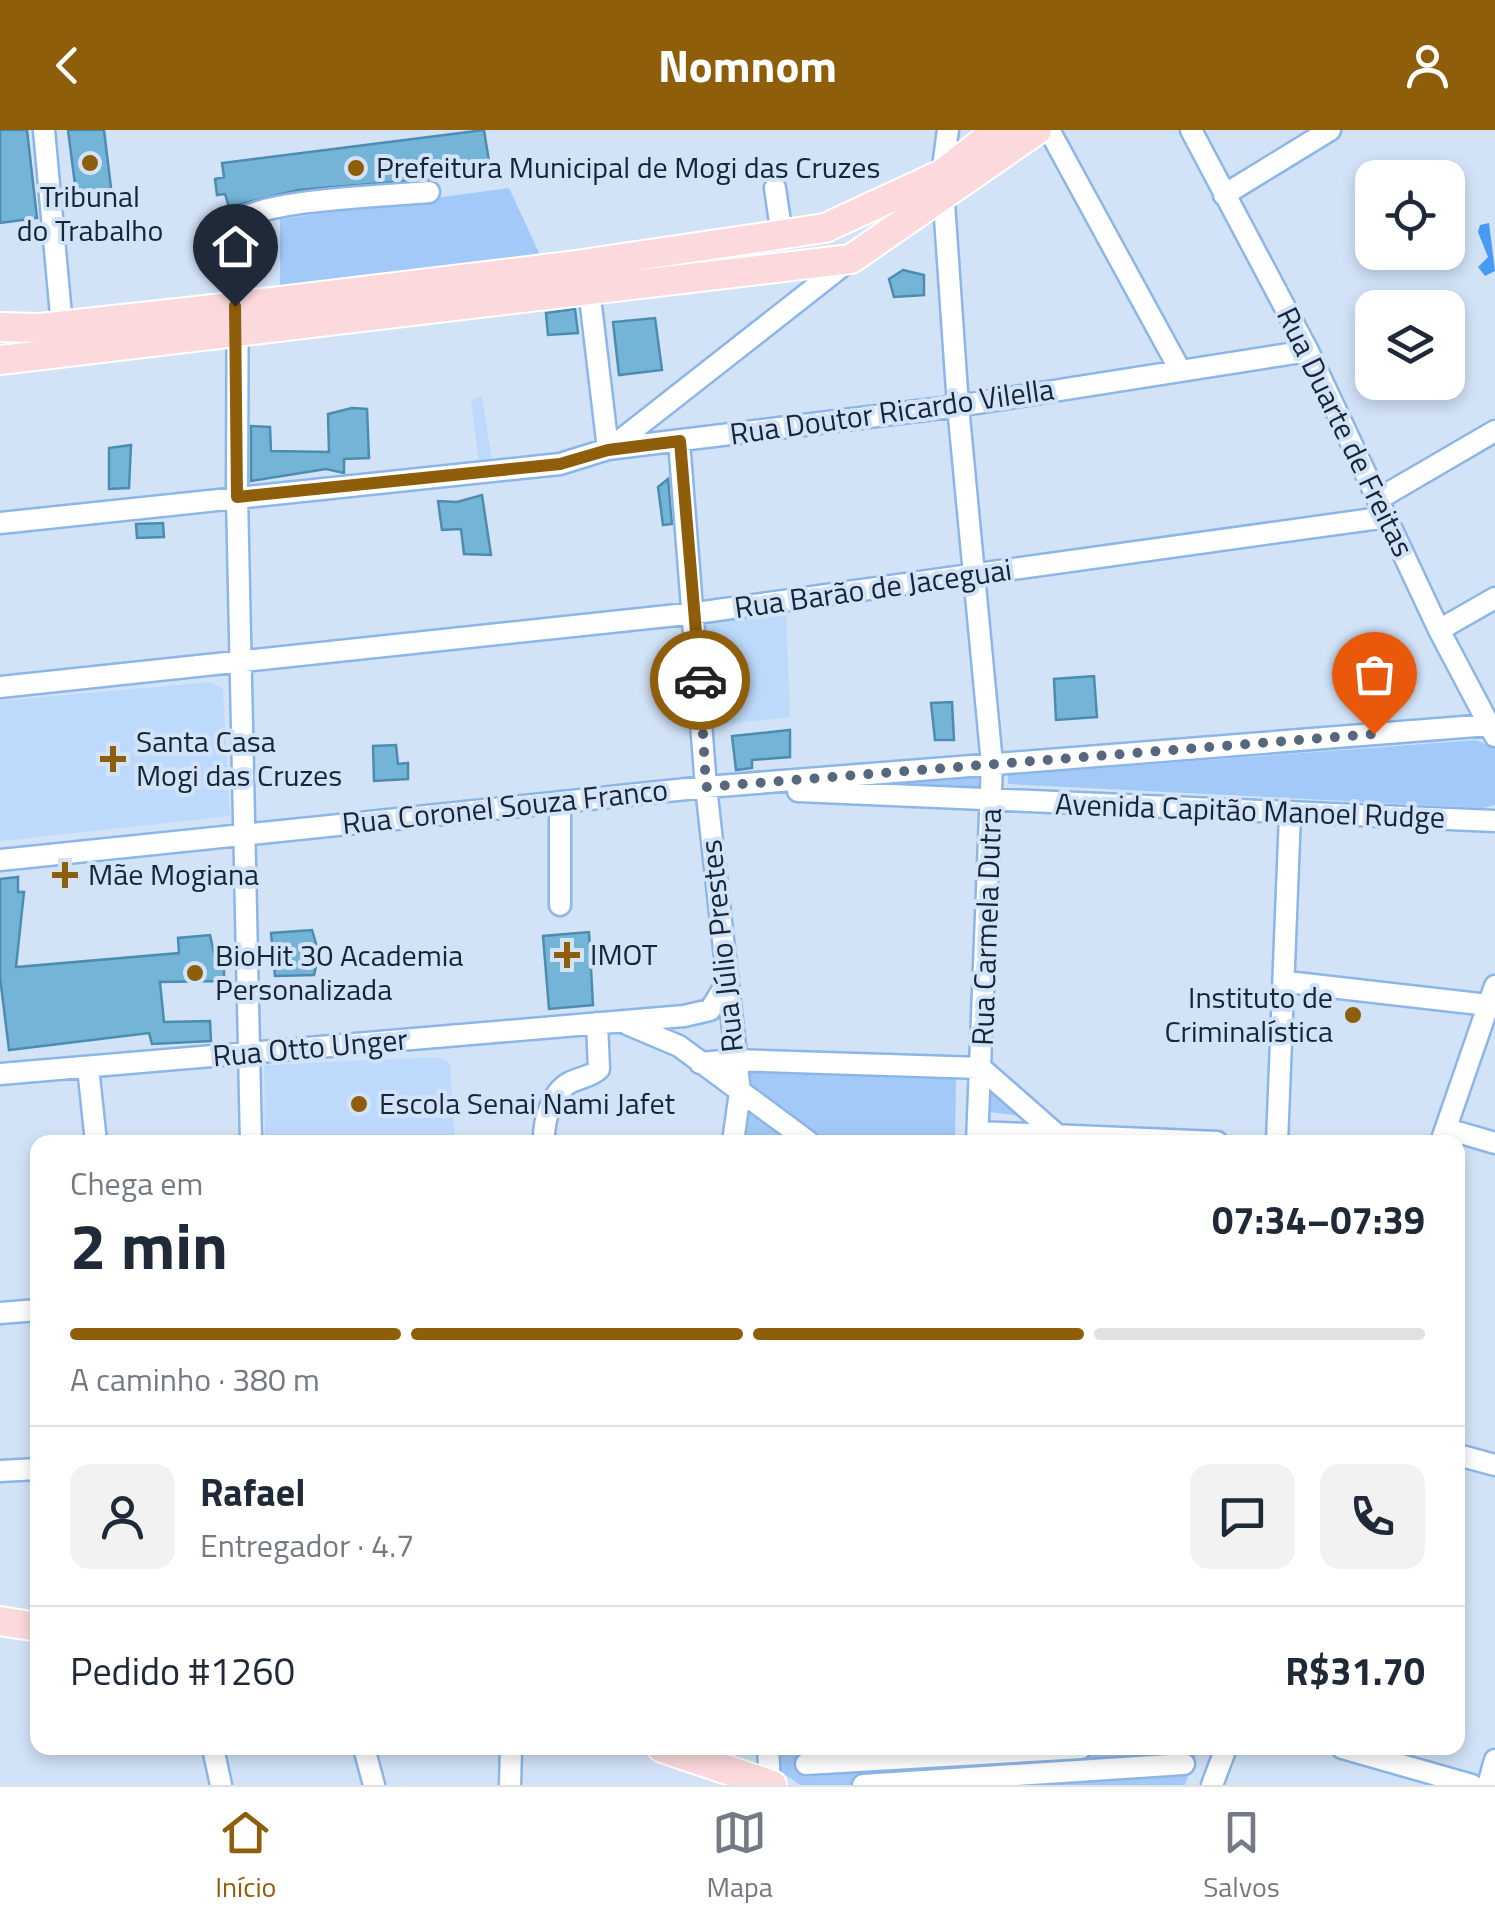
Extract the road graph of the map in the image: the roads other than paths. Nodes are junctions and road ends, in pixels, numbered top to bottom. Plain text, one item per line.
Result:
1 (44, 130) edge
2 (948, 130) edge
3 (998, 130) edge
4 (1037, 130) edge
5 (1049, 130) edge
6 (1190, 130) edge
7 (1330, 130) edge
8 (943, 185) junction
9 (775, 188) dead end
10 (429, 192) dead end
11 (906, 193) junction
12 (1224, 194) junction
13 (826, 228) junction
14 (782, 236) junction
15 (842, 260) junction
16 (589, 289) junction
17 (235, 319) junction
18 (62, 326) junction
19 (0, 327) edge
20 (1308, 351) junction
21 (0, 360) edge
22 (1180, 370) junction
23 (958, 406) junction
24 (1495, 431) edge
25 (680, 441) junction
26 (608, 450) junction
27 (237, 497) junction
28 (1383, 508) junction
29 (0, 523) edge
30 (975, 576) junction
31 (1495, 598) edge
32 (696, 613) junction
33 (1440, 630) junction
34 (243, 663) junction
35 (0, 686) edge
36 (1492, 731) edge
37 (992, 764) junction
38 (706, 787) junction
39 (992, 800) junction
40 (560, 802) junction
41 (1290, 814) junction
42 (1495, 822) edge
43 (244, 833) junction
44 (0, 860) edge
45 (560, 905) dead end
46 (1286, 982) junction
47 (725, 986) junction
48 (1491, 995) edge
49 (620, 1022) junction
50 (597, 1024) junction
51 (250, 1053) junction
52 (734, 1060) junction
53 (700, 1063) junction
54 (88, 1067) junction
55 (981, 1068) junction
56 (0, 1074) edge
57 (740, 1092) junction
58 (1055, 1133) junction
59 (95, 1135) edge
60 (252, 1135) edge
61 (544, 1135) edge
62 (735, 1135) edge
63 (798, 1135) edge
64 (977, 1135) edge
65 (1016, 1135) edge
66 (1091, 1135) edge
67 (1277, 1135) edge
68 (1444, 1135) edge
69 (1465, 1139) edge
70 (1495, 1143) edge
71 (30, 1311) edge
72 (0, 1313) edge
73 (1465, 1456) edge
74 (1495, 1465) edge
75 (30, 1469) edge
76 (0, 1471) edge
77 (0, 1621) edge
78 (30, 1626) edge
79 (214, 1755) edge
80 (366, 1755) edge
81 (511, 1755) edge
82 (693, 1755) edge
83 (769, 1755) edge
84 (960, 1755) edge
85 (1223, 1755) edge
86 (1367, 1755) edge
87 (1495, 1760) edge
88 (806, 1764) dead end
89 (1184, 1764) dead end
90 (771, 1784) edge
91 (220, 1785) edge
92 (374, 1785) edge
93 (510, 1785) edge
94 (863, 1785) edge
95 (1212, 1785) edge
96 (1472, 1785) edge
97 (1488, 1785) edge

1 - 18 street
2 - 8 street, Rua Carmela Dutra
3 - 8 main road
4 - 8 main road
5 - 22 street
6 - 12 street, Rua Duarte de Freitas
7 - 12 street
8 - 11 main road
8 - 15 main road
8 - 23 street, Rua Carmela Dutra
9 - 14 street
10 - 17 street
11 - 13 main road
11 - 15 main road
12 - 20 street, Rua Duarte de Freitas
13 - 14 main road
13 - 15 main road
14 - 17 main road
15 - 16 main road
15 - 26 street
16 - 17 main road
16 - 26 street
17 - 18 main road
17 - 21 main road
17 - 27 street
18 - 19 main road
20 - 22 street, Rua Doutor Ricardo Vilella
20 - 28 street, Rua Duarte de Freitas
22 - 23 street, Rua Doutor Ricardo Vilella
23 - 25 street, Rua Doutor Ricardo Vilella
23 - 30 street, Rua Carmela Dutra
24 - 28 street
25 - 26 street, Rua Doutor Ricardo Vilella
25 - 32 street, Rua Júlio Prestes
26 - 27 street, Rua Doutor Ricardo Vilella
27 - 29 street, Rua Doutor Ricardo Vilella
27 - 34 street
28 - 30 street, Rua Barão de Jaceguai
28 - 33 street, Rua Duarte de Freitas
30 - 32 street, Rua Barão de Jaceguai
30 - 37 street, Rua Carmela Dutra
31 - 33 street
32 - 34 street, Rua Barão de Jaceguai
32 - 38 street, Rua Júlio Prestes
33 - 36 street, Rua Duarte de Freitas
34 - 35 street, Rua Barão de Jaceguai
34 - 43 street
36 - 37 street, Rua Coronel Souza Franco
37 - 38 street, Rua Coronel Souza Franco
37 - 39 street, Rua Carmela Dutra
38 - 39 street, Avenida Capitão Manoel Rudge
38 - 40 street, Rua Coronel Souza Franco
38 - 47 street, Rua Júlio Prestes
39 - 41 street, Avenida Capitão Manoel Rudge
39 - 55 street, Rua Carmela Dutra
40 - 43 street, Rua Coronel Souza Franco
40 - 45 street
41 - 42 street, Avenida Capitão Manoel Rudge
41 - 46 street
43 - 44 street, Rua Coronel Souza Franco
43 - 51 street
46 - 48 street
46 - 67 street
47 - 49 street, Rua Otto Unger
47 - 52 street, Rua Júlio Prestes
48 - 68 street
49 - 50 street, Rua Otto Unger
49 - 53 street, Rua Otto Unger
50 - 51 street, Rua Otto Unger
50 - 61 street
51 - 54 street, Rua Otto Unger
51 - 60 street
52 - 53 street
52 - 55 street
52 - 57 street, Rua Júlio Prestes
53 - 57 street, Rua Otto Unger
54 - 56 street, Rua Otto Unger
54 - 59 street
55 - 58 street
55 - 64 street, Rua Carmela Dutra
57 - 62 street, Rua Júlio Prestes
57 - 63 street, Rua Otto Unger
58 - 65 street
58 - 66 street
69 - 70 street
71 - 72 street
73 - 74 street
75 - 76 street
77 - 78 main road
79 - 91 street
80 - 92 street
81 - 93 street
82 - 90 main road
83 - 90 street
84 - 88 street
85 - 95 street
86 - 96 street
87 - 97 street
89 - 94 street

